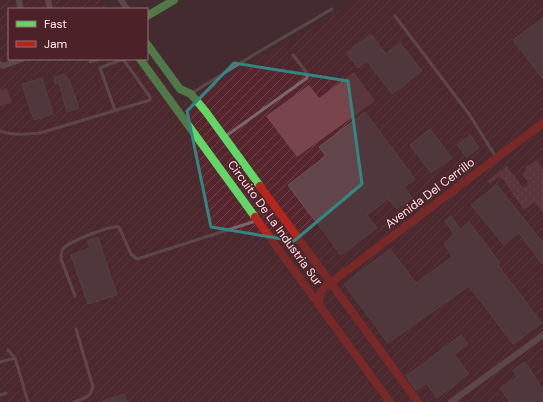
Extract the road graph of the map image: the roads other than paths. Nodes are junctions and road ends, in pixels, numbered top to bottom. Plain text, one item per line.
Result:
1 (174, 0) edge
2 (332, 9) dead end
3 (148, 15) edge
4 (395, 16) dead end
5 (148, 45) edge
6 (293, 55) dead end
7 (19, 60) edge
8 (97, 60) edge
9 (120, 60) edge
10 (124, 60) edge
11 (141, 60) edge
12 (90, 62) dead end
13 (0, 64) edge
14 (191, 94) junction
15 (115, 110) junction
16 (543, 123) edge
17 (0, 131) edge
18 (224, 138) junction
19 (496, 157) junction
20 (258, 220) junction
21 (331, 282) junction
22 (75, 296) dead end
23 (319, 305) junction
24 (76, 329) dead end
25 (543, 335) edge
26 (8, 350) dead end
27 (15, 358) junction
28 (0, 362) edge
29 (6, 393) dead end
30 (0, 395) edge
31 (28, 402) edge
32 (74, 402) edge
33 (390, 402) edge
34 (418, 402) edge
35 (451, 402) edge

1 - 3 main road
2 - 14 lane
4 - 19 lane
5 - 14 main road, Circuito De La Industria Sur
6 - 18 lane
7 - 13 street
8 - 12 lane
9 - 15 lane
10 - 15 lane
11 - 20 main road, Circuito De La Industria Sur
14 - 18 main road, Circuito De La Industria Sur
15 - 17 lane
16 - 19 main road, Avenida Del Cerrillo
18 - 21 main road, Circuito De La Industria Sur
19 - 21 main road, Avenida Del Cerrillo
20 - 22 lane
20 - 23 main road, Circuito De La Industria Sur
21 - 23 main road, Avenida Del Cerrillo
21 - 34 main road, Circuito De La Industria Sur
23 - 33 main road, Circuito De La Industria Sur
24 - 32 lane
25 - 35 street
26 - 27 lane
27 - 28 lane
27 - 31 lane
29 - 30 lane

